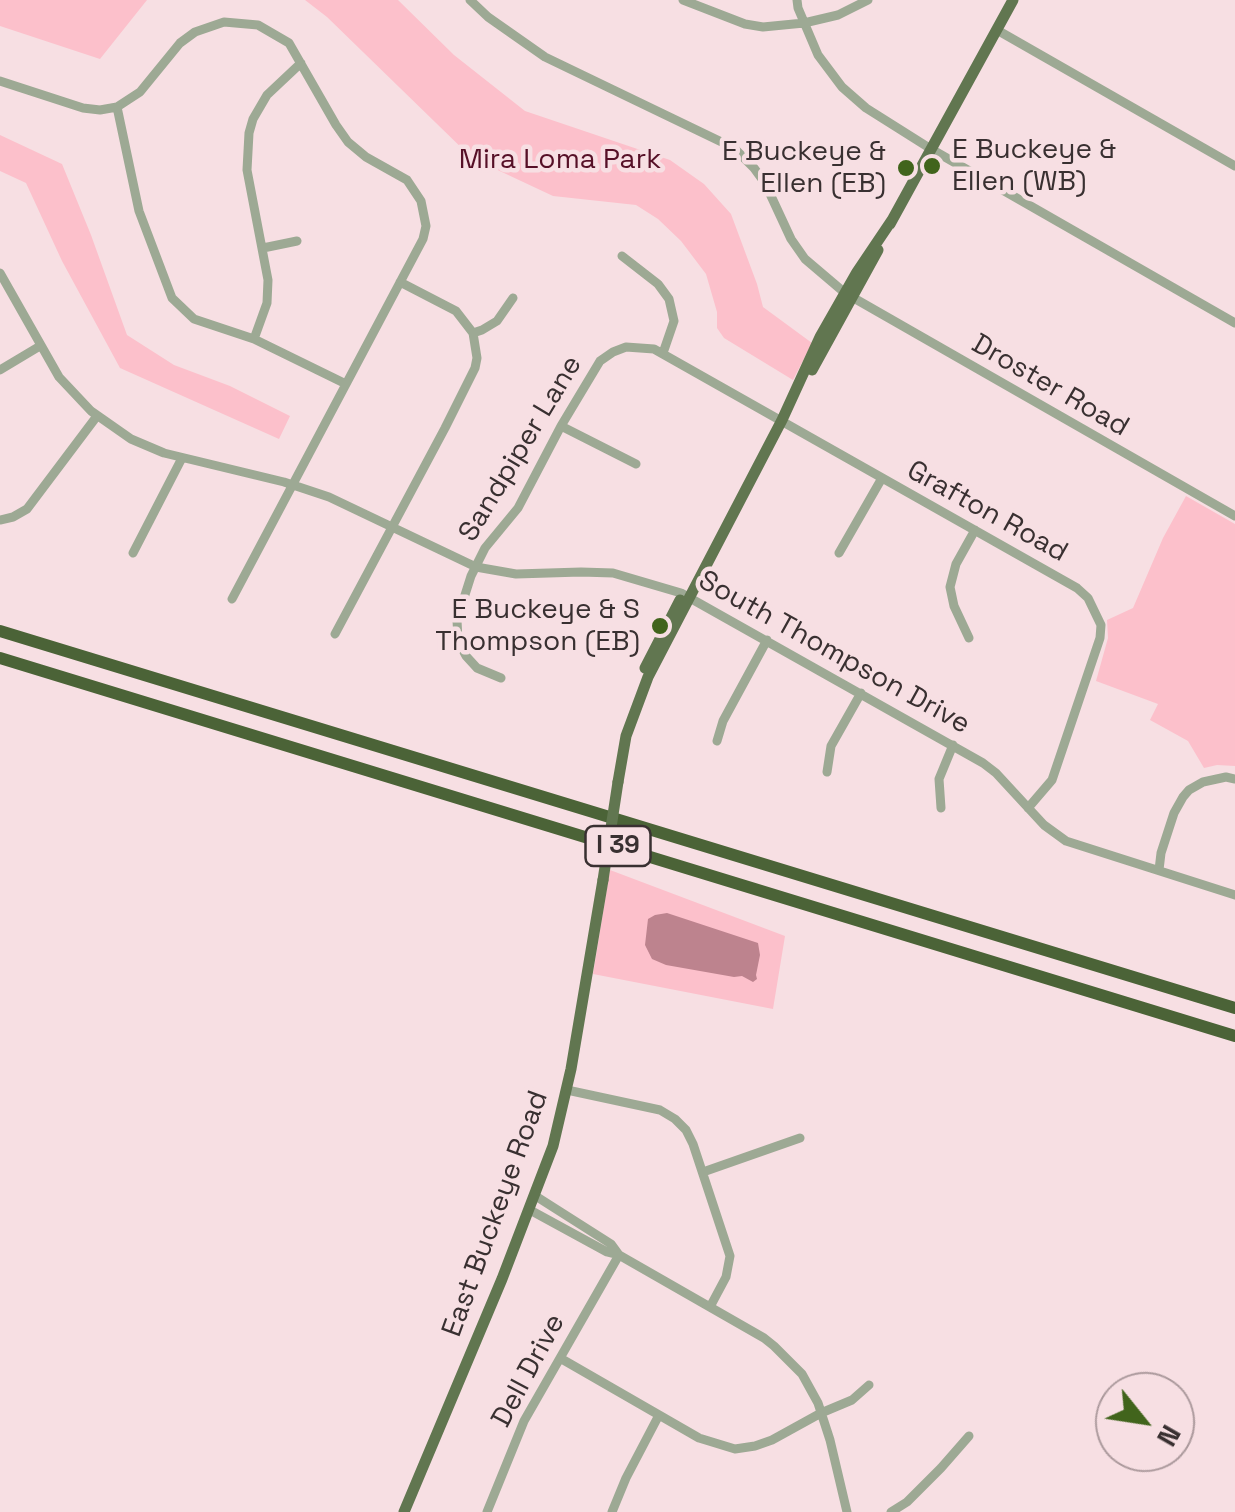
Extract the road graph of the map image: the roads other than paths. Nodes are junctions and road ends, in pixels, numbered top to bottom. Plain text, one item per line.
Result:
1 (683, 0) edge
2 (797, 0) edge
3 (868, 0) edge
4 (1013, 0) edge
5 (472, 1) edge
6 (804, 23) junction
7 (997, 30) junction
8 (301, 63) junction
9 (0, 81) edge
10 (117, 107) junction
11 (931, 149) junction
12 (1235, 166) edge
13 (297, 240) dead end
14 (263, 248) junction
15 (622, 256) dead end
16 (0, 273) edge
17 (400, 282) junction
18 (849, 296) junction
19 (513, 298) dead end
20 (1235, 323) edge
21 (473, 333) junction
22 (254, 339) junction
23 (40, 346) junction
24 (662, 354) junction
25 (0, 370) edge
26 (346, 384) junction
27 (97, 416) junction
28 (782, 420) junction
29 (561, 426) junction
30 (182, 458) junction
31 (636, 464) dead end
32 (882, 478) junction
33 (294, 485) junction
34 (1235, 516) edge
35 (0, 520) edge
36 (393, 526) junction
37 (976, 530) junction
38 (133, 552) dead end
39 (839, 553) dead end
40 (476, 567) junction
41 (686, 596) junction
42 (232, 600) dead end
43 (0, 630) edge
44 (335, 634) dead end
45 (969, 638) dead end
46 (767, 640) junction
47 (0, 658) edge
48 (500, 678) dead end
49 (861, 693) junction
50 (716, 741) dead end
51 (953, 745) junction
52 (827, 772) dead end
53 (1235, 779) edge
54 (941, 808) dead end
55 (1028, 808) junction
56 (1159, 870) junction
57 (1235, 895) edge
58 (1235, 1008) edge
59 (1235, 1036) edge
60 (568, 1090) junction
61 (800, 1138) dead end
62 (703, 1172) junction
63 (534, 1195) junction
64 (530, 1210) junction
65 (619, 1254) junction
66 (710, 1307) junction
67 (560, 1358) junction
68 (869, 1385) dead end
69 (822, 1413) junction
70 (660, 1415) junction
71 (969, 1436) dead end
72 (404, 1512) edge
73 (488, 1512) edge
74 (612, 1512) edge
75 (846, 1512) edge
76 (891, 1512) edge

1 - 6 street
2 - 6 street
3 - 6 street
4 - 7 main road, East Buckeye Road
5 - 18 street, Droster Road
6 - 11 street
7 - 11 main road, East Buckeye Road
7 - 12 street
8 - 10 street
8 - 14 street
8 - 17 street
9 - 10 street
10 - 22 street
11 - 18 main road, East Buckeye Road
11 - 20 street
13 - 14 street
14 - 22 street
15 - 24 street
16 - 23 street, South Thompson Drive
17 - 21 street
17 - 26 street
18 - 28 main road, East Buckeye Road
18 - 34 street, Droster Road
19 - 21 street
21 - 36 street
22 - 26 street
23 - 25 street
23 - 27 street, South Thompson Drive
24 - 28 street, Grafton Road
24 - 29 street, Sandpiper Lane
26 - 33 street
27 - 30 street, South Thompson Drive
27 - 35 street
28 - 32 street, Grafton Road
28 - 41 main road, East Buckeye Road
29 - 31 street
29 - 40 street, Sandpiper Lane
30 - 33 street, South Thompson Drive
30 - 38 street
32 - 37 street, Grafton Road
32 - 39 street
33 - 36 street, South Thompson Drive
33 - 42 street
36 - 40 street, South Thompson Drive
36 - 44 street
37 - 45 street
37 - 55 street, Grafton Road
40 - 41 street, South Thompson Drive
40 - 48 street, Sandpiper Lane
41 - 46 street, South Thompson Drive
41 - 60 main road, East Buckeye Road, bridge
43 - 58 highway, I 39
46 - 49 street, South Thompson Drive
46 - 50 street
47 - 59 highway, I 39
49 - 51 street, South Thompson Drive
49 - 52 street
51 - 54 street
51 - 55 street, South Thompson Drive
53 - 56 street
55 - 56 street, South Thompson Drive
56 - 57 street, South Thompson Drive
60 - 62 street
60 - 63 main road, East Buckeye Road
61 - 62 street
62 - 66 street
63 - 64 main road, East Buckeye Road
63 - 65 street
64 - 65 street
64 - 72 main road, East Buckeye Road
65 - 66 street
65 - 67 street, Dell Drive
66 - 69 street
67 - 70 street
67 - 73 street, Dell Drive
68 - 69 street
69 - 70 street
69 - 75 street
70 - 74 street
71 - 76 street

